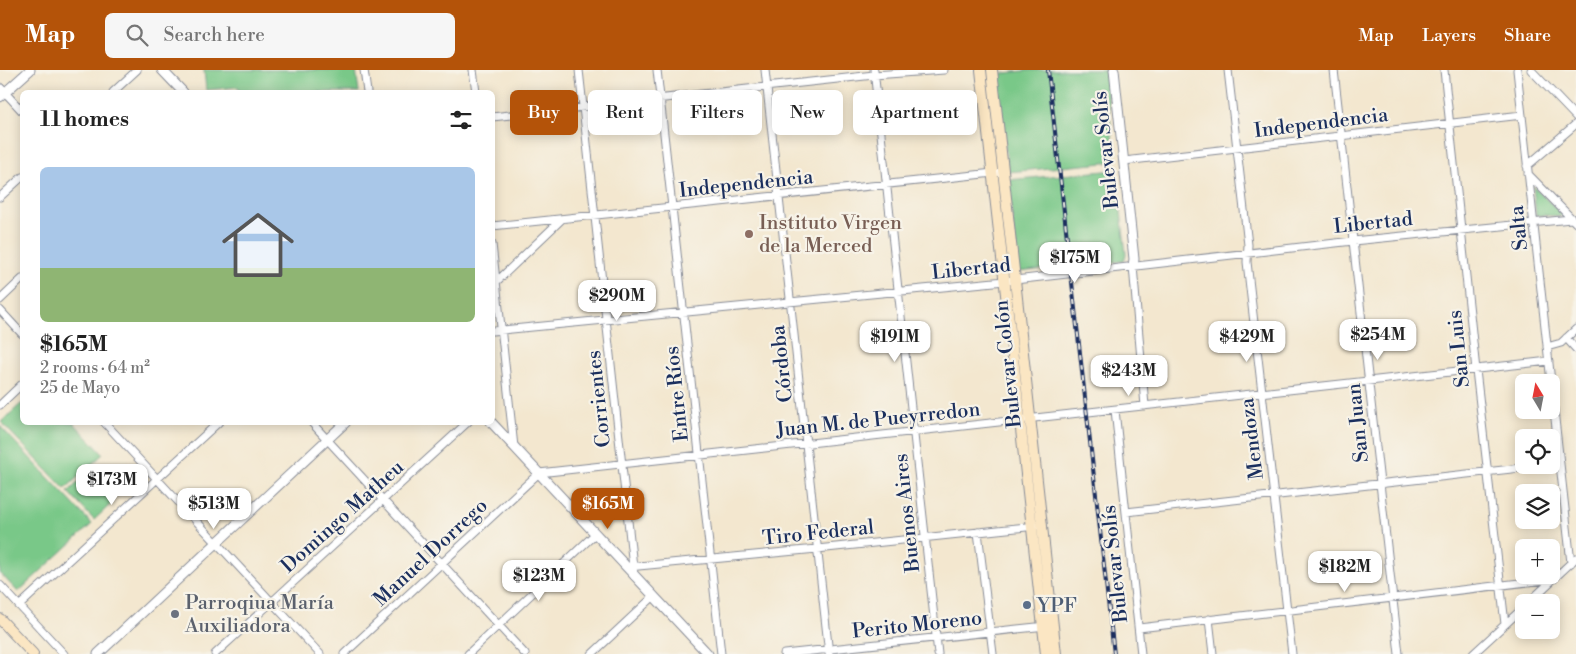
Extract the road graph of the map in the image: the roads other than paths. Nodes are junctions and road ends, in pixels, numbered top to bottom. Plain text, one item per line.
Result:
1 (30, 70) edge
2 (137, 70) edge
3 (162, 70) edge
4 (364, 70) edge
5 (473, 70) edge
6 (579, 70) edge
7 (657, 70) edge
8 (765, 70) edge
9 (944, 70) edge
10 (981, 70) edge
11 (992, 70) edge
12 (1114, 70) edge
13 (1228, 70) edge
14 (1334, 70) edge
15 (1444, 70) edge
16 (1517, 70) edge
17 (1531, 70) edge
18 (874, 73) edge
19 (767, 87) junction
20 (115, 90) edge
21 (181, 90) edge
22 (367, 90) edge
23 (476, 90) edge
24 (659, 90) edge
25 (2, 92) edge
26 (662, 99) edge
27 (588, 106) edge
28 (583, 107) junction
29 (20, 109) edge
30 (1522, 115) junction
31 (495, 117) edge
32 (662, 117) edge
33 (1576, 117) edge
34 (1450, 123) junction
35 (1576, 124) edge
36 (1342, 136) junction
37 (1237, 148) junction
38 (1124, 161) junction
39 (1528, 170) junction
40 (998, 172) junction
41 (20, 178) edge
42 (886, 184) junction
43 (779, 196) junction
44 (0, 197) edge
45 (672, 207) junction
46 (594, 216) junction
47 (563, 219) junction
48 (1574, 221) edge
49 (1534, 222) junction
50 (495, 226) edge
51 (1462, 230) junction
52 (1353, 241) junction
53 (1247, 253) junction
54 (1133, 266) junction
55 (1010, 280) junction
56 (20, 281) edge
57 (495, 283) edge
58 (495, 291) edge
59 (898, 292) junction
60 (0, 300) edge
61 (790, 302) junction
62 (0, 310) edge
63 (684, 312) junction
64 (606, 320) junction
65 (1576, 329) edge
66 (501, 330) junction
67 (495, 331) edge
68 (20, 332) edge
69 (1566, 338) junction
70 (1547, 347) junction
71 (1576, 349) edge
72 (1549, 361) junction
73 (1476, 370) junction
74 (1550, 374) edge
75 (1369, 382) junction
76 (20, 386) edge
77 (1262, 394) junction
78 (0, 405) edge
79 (1145, 406) junction
80 (1115, 410) junction
81 (1026, 419) junction
82 (107, 425) edge
83 (216, 425) edge
84 (314, 425) edge
85 (343, 425) edge
86 (465, 425) edge
87 (494, 425) edge
88 (914, 432) junction
89 (327, 440) junction
90 (806, 444) junction
91 (514, 447) junction
92 (699, 456) junction
93 (622, 464) junction
94 (1560, 464) edge
95 (1515, 469) edge
96 (1488, 472) junction
97 (538, 474) junction
98 (157, 479) junction
99 (1380, 484) junction
100 (1274, 496) junction
101 (383, 500) junction
102 (1126, 512) junction
103 (1037, 526) junction
104 (978, 532) junction
105 (595, 534) junction
106 (925, 537) junction
107 (217, 543) junction
108 (817, 550) junction
109 (711, 559) junction
110 (1574, 561) edge
111 (441, 564) junction
112 (631, 570) junction
113 (1560, 574) edge
114 (1515, 583) edge
115 (1549, 584) edge
116 (0, 585) edge
117 (1501, 585) junction
118 (1538, 594) edge
119 (653, 597) junction
120 (1393, 598) junction
121 (272, 602) junction
122 (19, 606) junction
123 (1287, 610) junction
124 (1515, 615) edge
125 (0, 619) edge
126 (1209, 619) junction
127 (1505, 624) junction
128 (498, 625) junction
129 (1048, 626) junction
130 (1139, 628) junction
131 (990, 633) junction
132 (936, 638) junction
133 (721, 651) edge
134 (828, 652) edge
135 (33, 654) edge
136 (64, 654) edge
137 (98, 654) edge
138 (215, 654) edge
139 (320, 654) edge
140 (344, 654) edge
141 (468, 654) edge
142 (525, 654) edge
143 (592, 654) edge
144 (708, 654) edge
145 (714, 654) edge
146 (784, 654) edge
147 (938, 654) edge
148 (993, 654) edge
149 (1046, 654) edge
150 (1056, 654) edge
151 (1142, 654) edge
152 (1213, 654) edge
153 (1292, 654) edge
154 (1399, 654) edge
155 (1473, 654) edge

1 - 25 street
2 - 20 street
3 - 21 street
4 - 22 street
5 - 23 street
6 - 28 street, Corrientes
7 - 24 street, Entre Ríos
8 - 19 street, Córdoba
9 - 18 street
10 - 40 main road, Bulevar Colón
11 - 40 main road, Bulevar Colón
12 - 38 street, Bulevar Solís
13 - 37 street, Mendoza
14 - 36 street, San Juan
15 - 34 street, San Luis
16 - 30 street, Salta
17 - 33 street
18 - 19 street
18 - 42 street, Buenos Aires
19 - 26 street
19 - 43 street, Córdoba
25 - 29 street
27 - 28 street
28 - 31 street
28 - 46 street, Corrientes
30 - 34 street, Independencia
30 - 39 street, Salta
32 - 45 street, Entre Ríos
34 - 36 street, Independencia
34 - 51 street, San Luis
35 - 39 street
36 - 37 street, Independencia
36 - 52 street, San Juan
37 - 38 street, Independencia
37 - 53 street, Mendoza
38 - 54 street, Bulevar Solís
39 - 48 street
39 - 49 street, Salta
40 - 42 street, Independencia
40 - 55 main road, Bulevar Colón
41 - 44 street
42 - 43 street, Independencia
42 - 59 street, Buenos Aires
43 - 45 street, Independencia
43 - 61 street, Córdoba
45 - 46 street, Independencia
45 - 63 street, Entre Ríos
46 - 47 street, Independencia
46 - 64 street, Corrientes
47 - 50 street, Independencia
47 - 57 street
48 - 49 street, Libertad
49 - 51 street, Libertad
49 - 70 street, Salta
51 - 52 street, Libertad
51 - 73 street, San Luis
52 - 53 street, Libertad
52 - 75 street, San Juan
53 - 54 street, Libertad
53 - 77 street, Mendoza
54 - 55 street, Libertad
54 - 79 street, Bulevar Solís
55 - 59 street, Libertad
55 - 81 main road, Bulevar Colón
56 - 60 street
58 - 66 street
59 - 61 street, Libertad
59 - 88 street, Buenos Aires
61 - 63 street, Libertad
61 - 90 street, Córdoba
62 - 68 street
63 - 64 street, Libertad
63 - 92 street, Entre Ríos
64 - 66 street, Libertad
64 - 93 street, Corrientes
65 - 69 street
66 - 67 street, Libertad
66 - 91 street
69 - 70 street
69 - 71 street
70 - 72 street, Salta
72 - 73 street, Juan M. de Pueyrredon
72 - 74 street, Salta
73 - 75 street, Juan M. de Pueyrredon
73 - 96 street, San Luis
75 - 77 street, Juan M. de Pueyrredon
75 - 99 street, San Juan
76 - 78 street
77 - 79 street, Juan M. de Pueyrredon
77 - 100 street, Mendoza
79 - 80 street, Juan M. de Pueyrredon
80 - 81 street, Juan M. de Pueyrredon
80 - 102 street, Bulevar Solís
81 - 88 street, Juan M. de Pueyrredon
81 - 103 main road, Bulevar Colón
82 - 98 street
83 - 98 street
84 - 89 street
85 - 89 street
86 - 101 street, Domingo Matheu
87 - 91 street
88 - 90 street, Juan M. de Pueyrredon
88 - 106 street, Buenos Aires
89 - 101 street
89 - 107 street
90 - 92 street, Juan M. de Pueyrredon
90 - 108 street, Córdoba
91 - 97 street
92 - 93 street, Juan M. de Pueyrredon
92 - 109 street, Entre Ríos
93 - 97 street, Juan M. de Pueyrredon
93 - 112 street, Corrientes
94 - 110 street, Salta
95 - 96 street
96 - 99 street
96 - 117 street, San Luis
97 - 105 street
97 - 111 street, Manuel Dorrego
98 - 107 street
98 - 122 street
99 - 100 street
99 - 120 street, San Juan
100 - 102 street
100 - 123 street, Mendoza
101 - 111 street
101 - 121 street, Domingo Matheu
102 - 130 street, Bulevar Solís
103 - 104 street, Tiro Federal
103 - 129 main road, Bulevar Colón
104 - 106 street, Tiro Federal
104 - 131 street
105 - 112 street
105 - 128 street
106 - 108 street, Tiro Federal
106 - 132 street, Buenos Aires
107 - 121 street
107 - 137 street
108 - 109 street, Tiro Federal
108 - 134 street, Córdoba
109 - 112 street, Tiro Federal
109 - 133 street, Entre Ríos
110 - 113 street
111 - 128 street
111 - 140 street, Manuel Dorrego
112 - 119 street
114 - 117 street
115 - 118 street
116 - 122 street
117 - 120 street
117 - 127 street, San Luis
119 - 143 street
119 - 144 street
120 - 123 street
120 - 154 street, San Juan
121 - 138 street, Domingo Matheu
121 - 139 street
122 - 136 street
123 - 126 street
123 - 153 street, Mendoza
124 - 127 street
125 - 135 main road
126 - 130 street
126 - 152 street
127 - 155 street
128 - 141 street
128 - 142 street
129 - 131 street, Perito Moreno
129 - 149 main road, Bulevar Colón
129 - 150 main road, Bulevar Colón
130 - 151 street, Bulevar Solís
131 - 132 street, Perito Moreno
131 - 148 street
132 - 134 street, Perito Moreno
132 - 147 street, Buenos Aires
133 - 145 street
134 - 146 street, Perito Moreno

